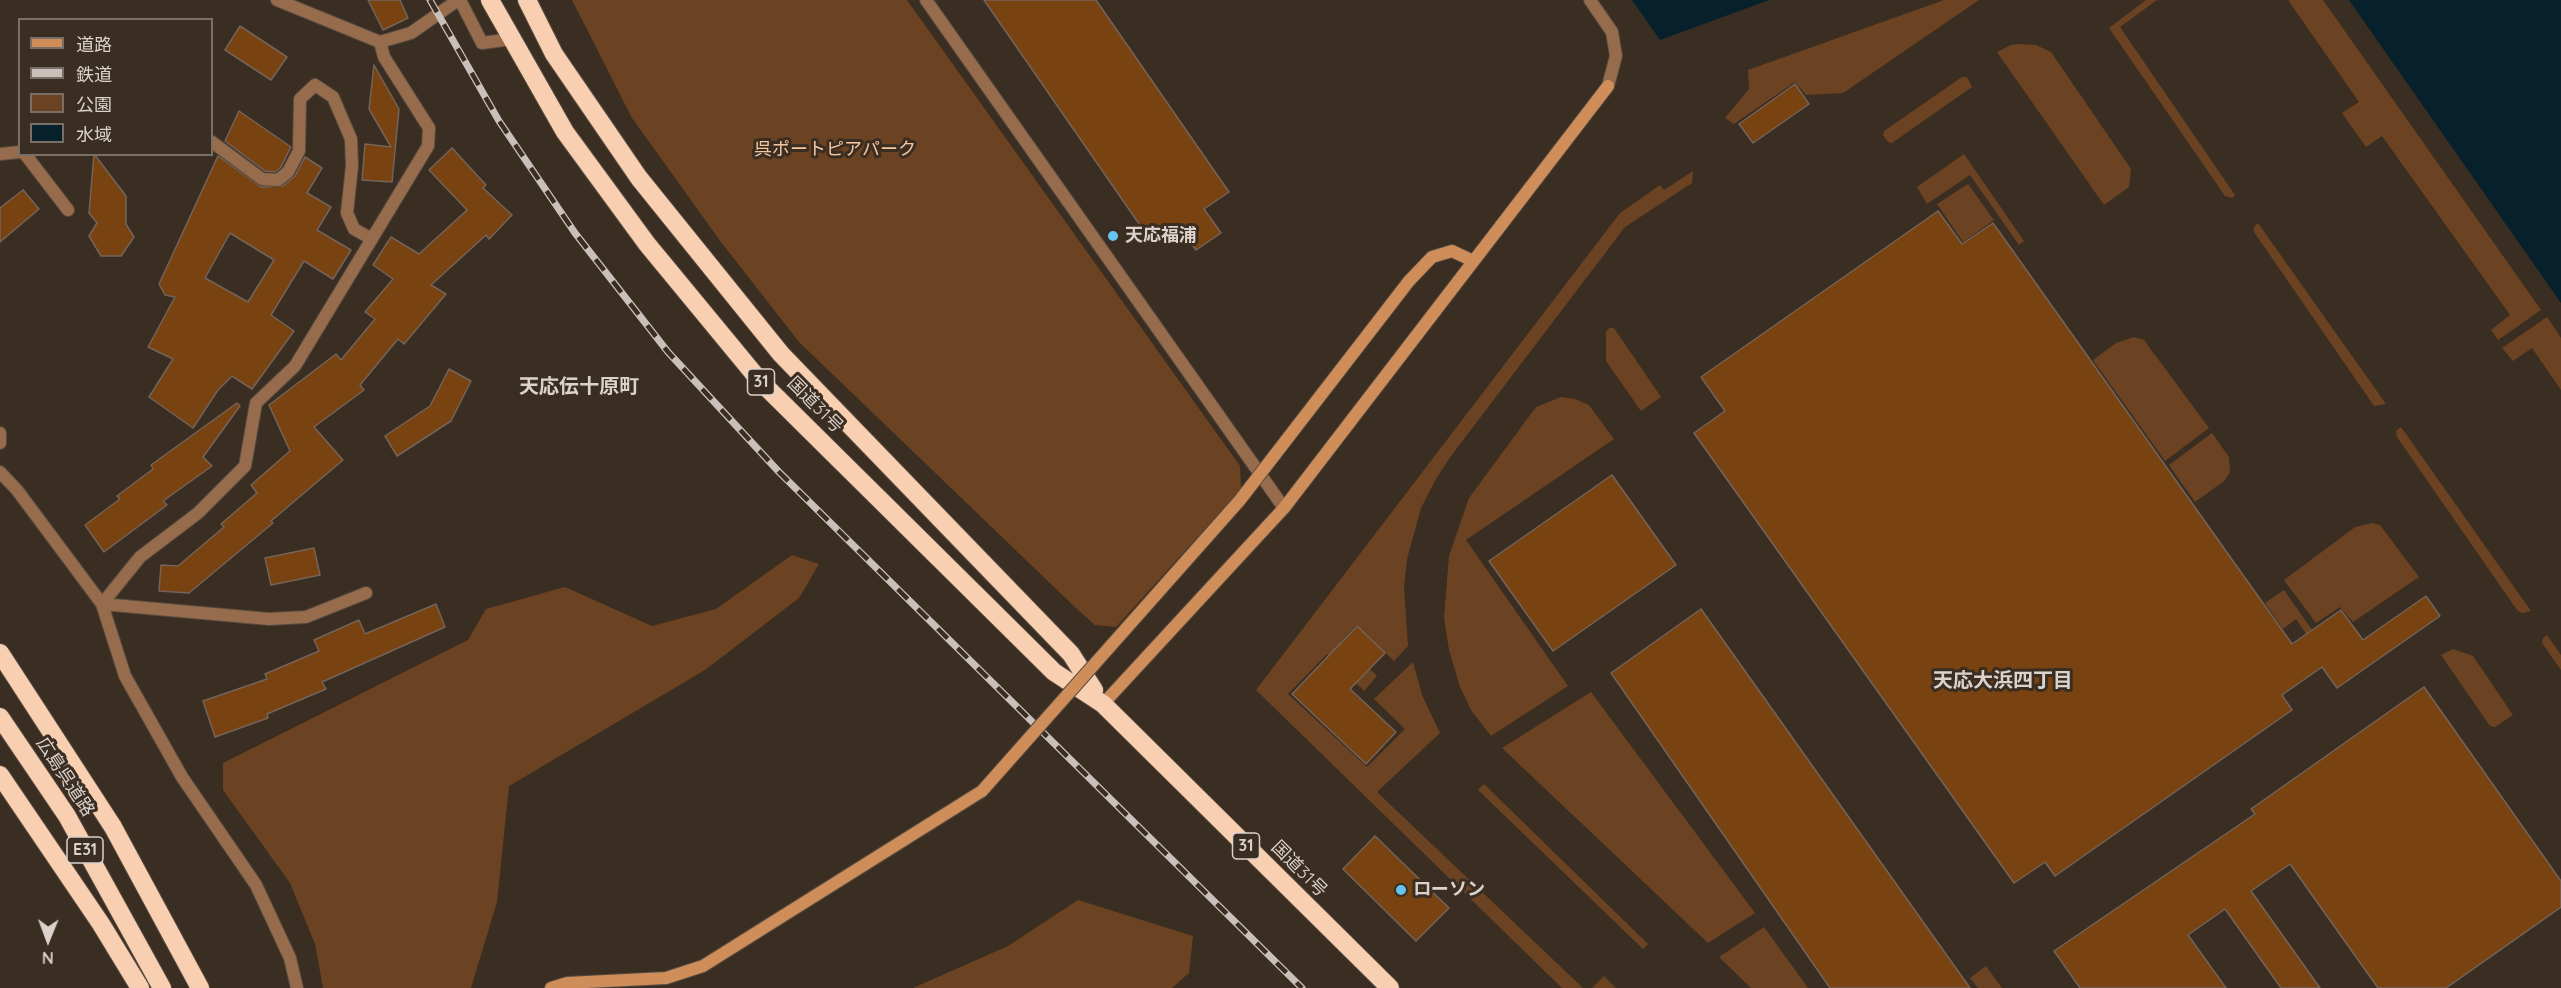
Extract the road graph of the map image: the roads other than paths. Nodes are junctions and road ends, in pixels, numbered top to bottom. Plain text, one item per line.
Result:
1 (277, 0) edge
2 (459, 0) edge
3 (490, 0) edge
4 (527, 0) edge
5 (926, 0) edge
6 (1590, 0) edge
7 (305, 6) edge
8 (512, 39) junction
9 (380, 42) junction
10 (213, 143) edge
11 (18, 152) edge
12 (0, 154) edge
13 (27, 156) edge
14 (68, 210) dead end
15 (372, 239) junction
16 (1471, 260) junction
17 (0, 433) edge
18 (0, 443) edge
19 (0, 472) edge
20 (1284, 508) junction
21 (366, 593) dead end
22 (102, 604) junction
23 (0, 653) edge
24 (1103, 704) junction
25 (0, 717) edge
26 (0, 775) edge
27 (140, 988) edge
28 (162, 988) edge
29 (200, 988) edge
30 (297, 988) edge
31 (551, 988) edge
32 (1389, 988) edge

1 - 7 street
2 - 8 street
2 - 9 street
3 - 8 highway, 国道31号 / 31
4 - 24 highway, 国道31号 / 31
5 - 20 street
6 - 16 street
7 - 9 street
8 - 24 highway, 国道31号 / 31
9 - 15 street
10 - 15 street
11 - 12 street
13 - 14 street
15 - 22 street
16 - 20 street
16 - 31 street, bridge
17 - 18 street
19 - 22 street
20 - 24 street
21 - 22 street
22 - 30 street
23 - 29 highway
24 - 32 highway, 国道31号 / 31
25 - 28 highway, 広島呉道路 / E31
26 - 27 highway

